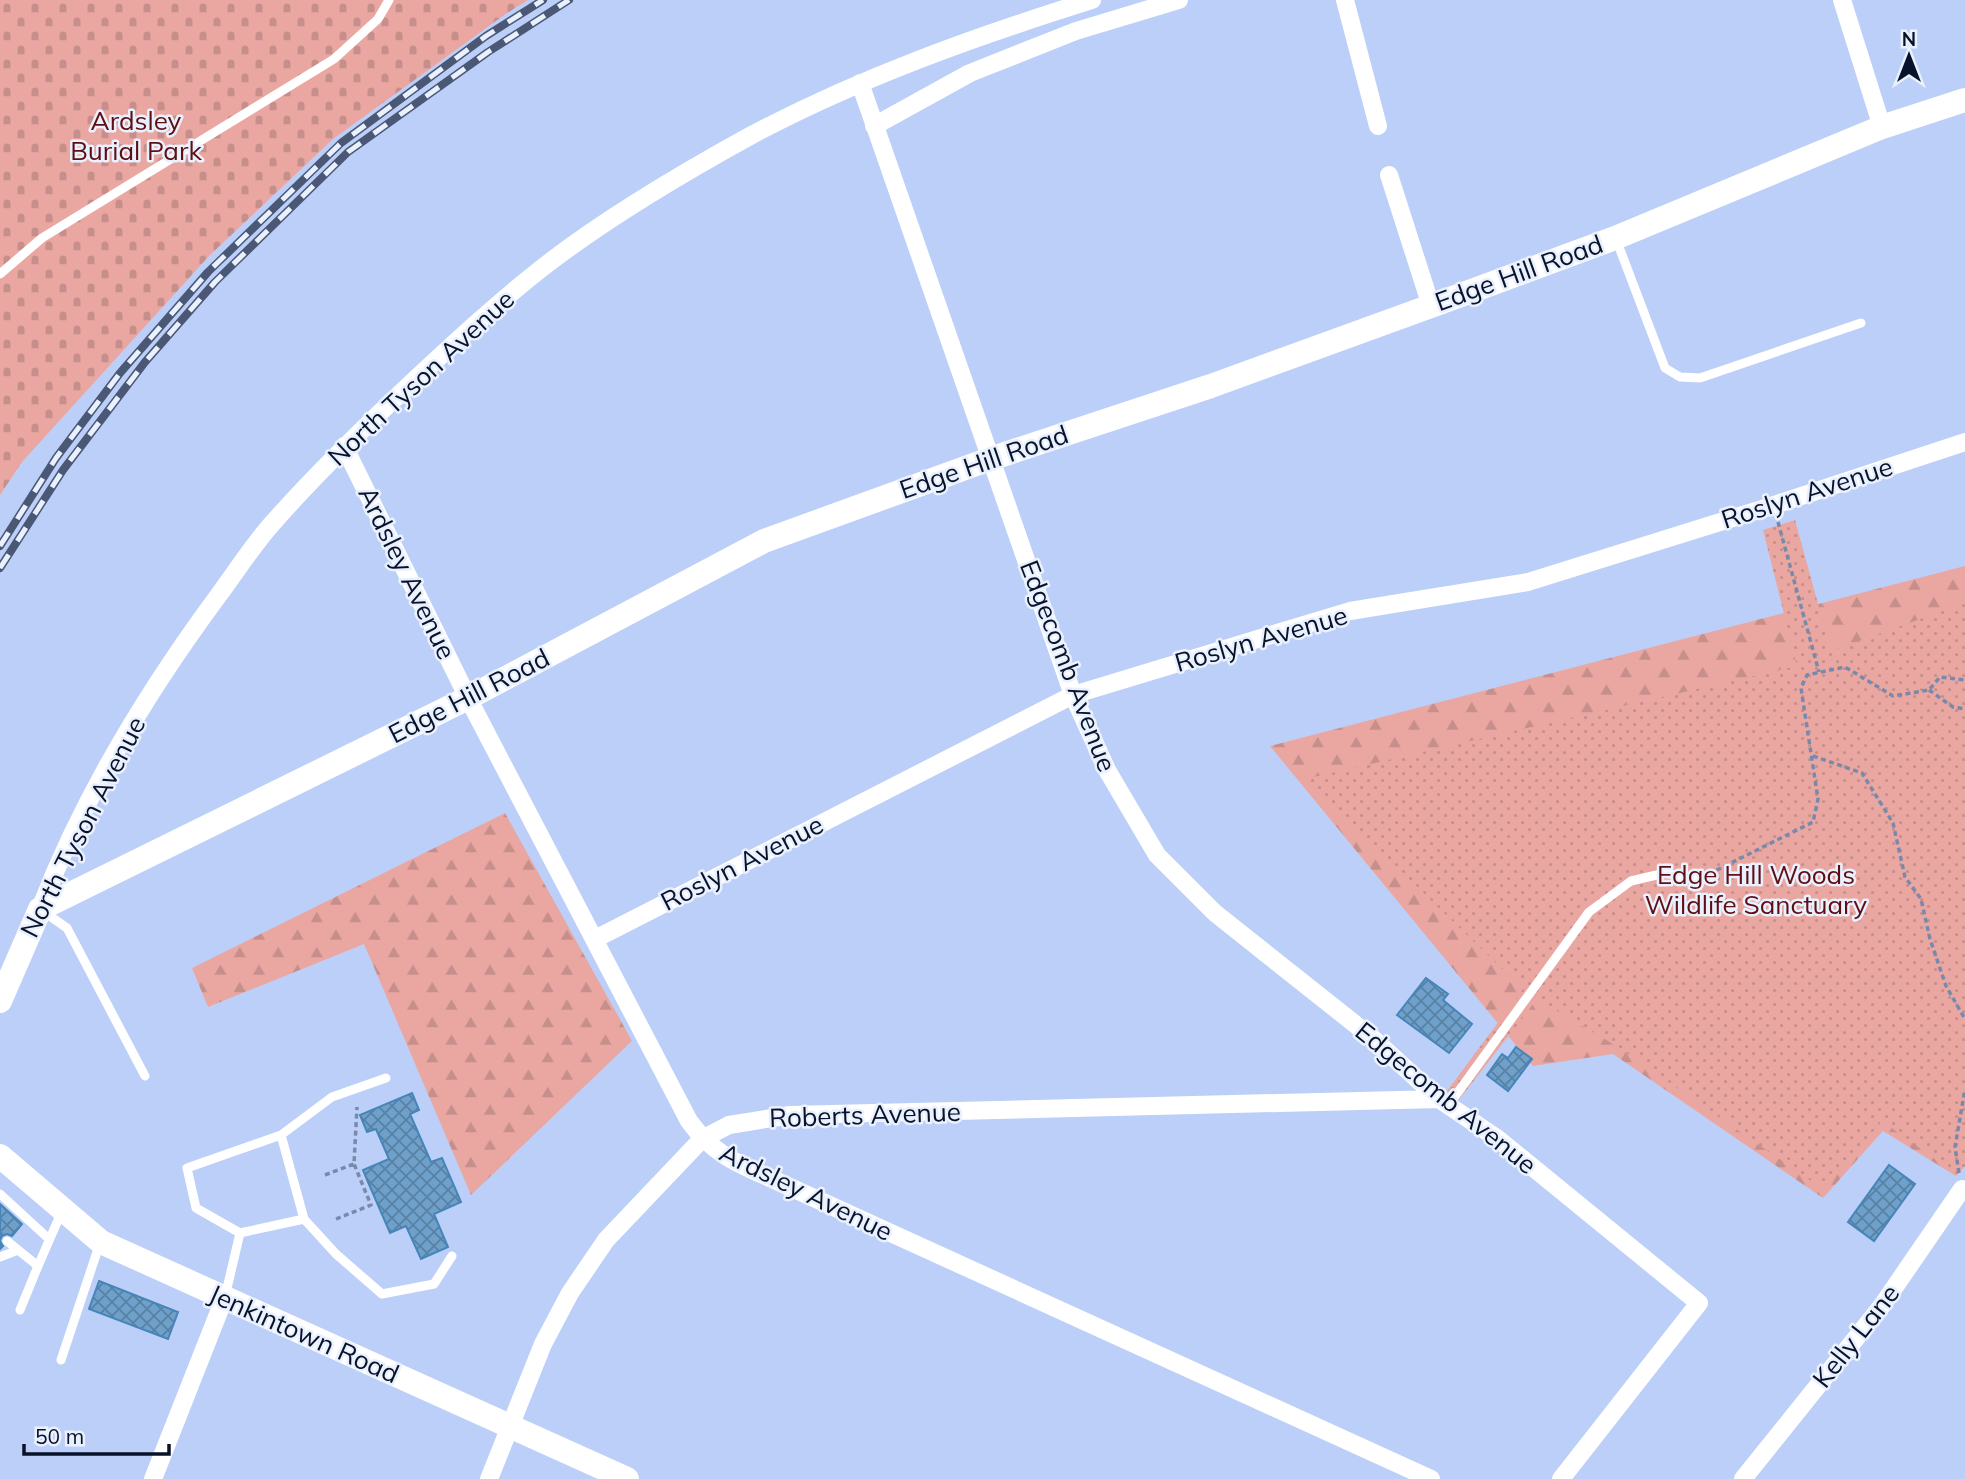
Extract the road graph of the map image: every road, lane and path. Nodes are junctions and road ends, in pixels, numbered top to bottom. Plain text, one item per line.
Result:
1 (388, 0) edge
2 (1092, 0) edge
3 (1179, 0) edge
4 (1345, 0) edge
5 (1842, 0) edge
6 (1047, 14) junction
7 (1113, 20) junction
8 (860, 83) junction
9 (1965, 100) edge
10 (874, 125) junction
11 (1378, 126) dead end
12 (1882, 127) junction
13 (1389, 175) dead end
14 (1615, 237) junction
15 (0, 274) edge
16 (1431, 306) junction
17 (1861, 323) dead end
18 (1965, 442) edge
19 (344, 446) junction
20 (990, 459) junction
21 (1778, 521) dead end
22 (1819, 672) junction
23 (1965, 680) edge
24 (1929, 690) junction
25 (1073, 695) junction
26 (468, 698) junction
27 (1965, 709) edge
28 (1813, 756) junction
29 (1698, 879) joint
30 (40, 909) junction
31 (594, 939) junction
32 (0, 1001) edge
33 (1965, 1019) edge
34 (145, 1076) dead end
35 (386, 1078) dead end
36 (1965, 1089) edge
37 (1443, 1102) junction
38 (357, 1107) dead end
39 (281, 1135) junction
40 (702, 1139) junction
41 (354, 1164) junction
42 (3, 1165) edge
43 (325, 1175) dead end
44 (368, 1182) dead end
45 (362, 1184) junction
46 (1963, 1190) edge
47 (0, 1194) edge
48 (62, 1211) junction
49 (304, 1219) junction
50 (336, 1219) dead end
51 (240, 1233) junction
52 (50, 1239) junction
53 (7, 1241) dead end
54 (101, 1242) junction
55 (18, 1250) junction
56 (452, 1256) dead end
57 (0, 1257) edge
58 (38, 1266) junction
59 (224, 1299) junction
60 (20, 1310) dead end
61 (61, 1360) dead end
62 (510, 1424) junction
63 (1746, 1478) edge
64 (153, 1479) edge
65 (489, 1479) edge
66 (627, 1479) edge
67 (1431, 1479) edge
68 (1561, 1479) edge

1 - 15 lane
2 - 6 street, North Tyson Avenue
3 - 7 street, North Tyson Avenue
4 - 11 street
5 - 12 street
6 - 7 street, North Tyson Avenue
6 - 8 street, North Tyson Avenue
7 - 10 street, North Tyson Avenue
8 - 10 street, Edgecomb Avenue
8 - 19 street, North Tyson Avenue
9 - 12 street, Edge Hill Road
10 - 20 street, Edgecomb Avenue
12 - 14 street, Edge Hill Road
13 - 16 street
14 - 16 street, Edge Hill Road
14 - 17 lane
16 - 20 street, Edge Hill Road
18 - 25 street, Roslyn Avenue
19 - 26 street, Ardsley Avenue
19 - 30 street, North Tyson Avenue
20 - 25 street, Edgecomb Avenue
20 - 26 street, Edge Hill Road
21 - 22 path
22 - 24 path
22 - 28 path
23 - 24 path
24 - 27 path
25 - 31 street, Roslyn Avenue
25 - 37 street, Edgecomb Avenue
26 - 30 street, Edge Hill Road
26 - 31 street, Ardsley Avenue
28 - 29 path
28 - 33 path
29 - 37 lane
30 - 32 street, North Tyson Avenue
30 - 34 lane
31 - 40 street, Ardsley Avenue
35 - 39 lane
36 - 46 path
37 - 40 street, Roberts Avenue
37 - 68 street, Edgecomb Avenue
38 - 41 path
39 - 49 lane
39 - 51 lane
40 - 62 street, Roberts Avenue
40 - 67 street, Ardsley Avenue
41 - 43 path
41 - 45 path
42 - 48 street, Jenkintown Road
44 - 45 path
45 - 50 path
46 - 63 street, Kelly Lane
47 - 52 lane
48 - 52 lane
48 - 54 street, Jenkintown Road
49 - 51 lane
49 - 56 lane
51 - 59 lane
52 - 58 lane
53 - 55 lane
54 - 59 street, Jenkintown Road
54 - 61 lane
55 - 57 lane
55 - 58 lane
58 - 60 lane
59 - 62 street, Jenkintown Road
59 - 64 street
62 - 65 street, Roberts Avenue
62 - 66 street, Jenkintown Road

